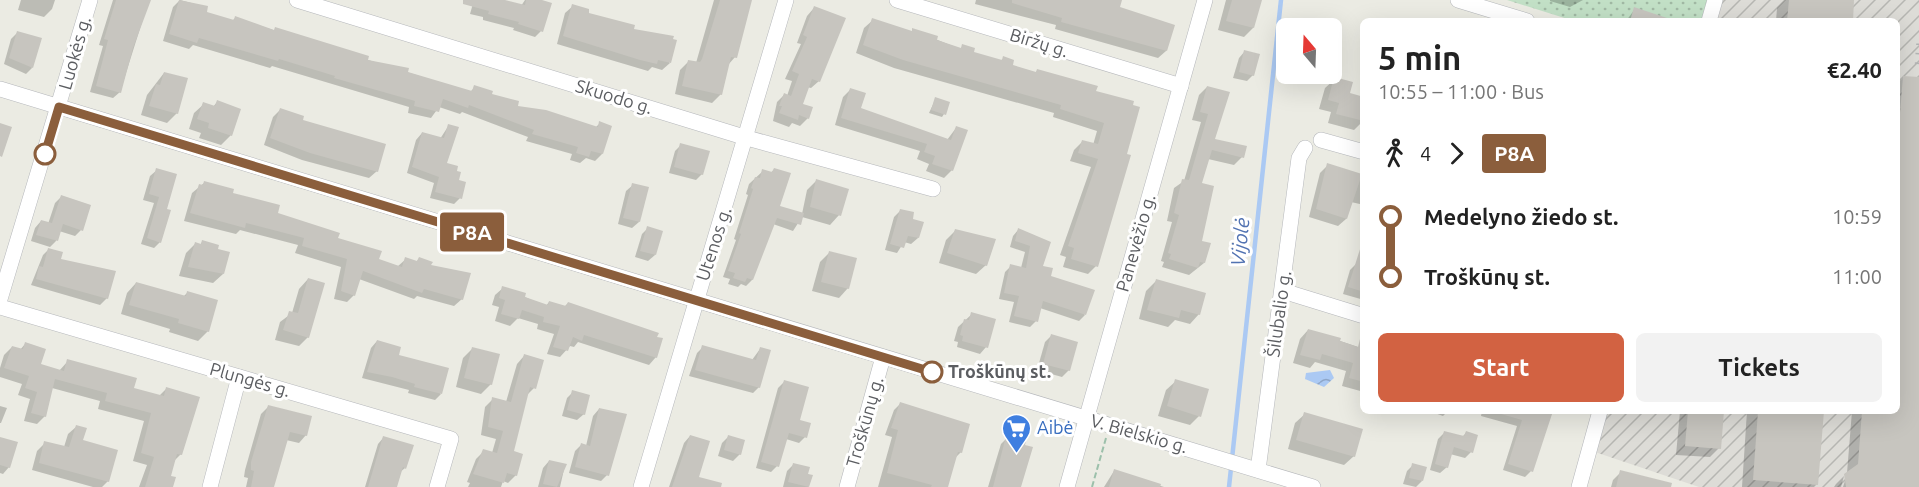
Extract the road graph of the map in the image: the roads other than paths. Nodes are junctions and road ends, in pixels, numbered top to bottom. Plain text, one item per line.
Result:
1 (90, 0) edge
2 (297, 0) edge
3 (786, 0) edge
4 (897, 0) edge
5 (1205, 0) edge
6 (1458, 0) edge
7 (1715, 0) edge
8 (1517, 18) edge
9 (1710, 18) edge
10 (1180, 86) junction
11 (0, 89) edge
12 (59, 107) junction
13 (747, 138) junction
14 (1321, 140) dead end
15 (1360, 151) edge
16 (1302, 153) dead end
17 (933, 189) dead end
18 (1283, 291) junction
19 (0, 299) edge
20 (696, 300) junction
21 (0, 307) edge
22 (1360, 315) edge
23 (883, 357) junction
24 (239, 377) junction
25 (1599, 414) edge
26 (1086, 419) junction
27 (1250, 468) junction
28 (210, 487) edge
29 (437, 487) edge
30 (641, 487) edge
31 (847, 487) edge
32 (1067, 487) edge
33 (1313, 487) edge
34 (1579, 487) edge

1 - 12 street, Luokės g.
2 - 13 street, Skuodo g.
3 - 13 street, Utenos g.
4 - 10 street, Biržų g.
5 - 10 street, Panevėžio g.
6 - 8 street
7 - 9 street
10 - 26 street, Panevėžio g.
11 - 12 street, V. Bielskio g.
12 - 19 street, Luokės g.
12 - 20 street, V. Bielskio g.
13 - 17 street, Skuodo g.
13 - 20 street, Utenos g.
14 - 15 street
16 - 18 street, Šilubalio g.
18 - 22 street
18 - 27 street, Šilubalio g.
20 - 23 street, V. Bielskio g.
20 - 30 street, Utenos g.
21 - 24 street, Plungės g.
23 - 26 street, V. Bielskio g.
23 - 31 street, Troškūnų g.
24 - 28 street
24 - 29 street, Plungės g.
25 - 34 street
26 - 27 street, V. Bielskio g.
26 - 32 street, Panevėžio g.
27 - 33 street, V. Bielskio g.

